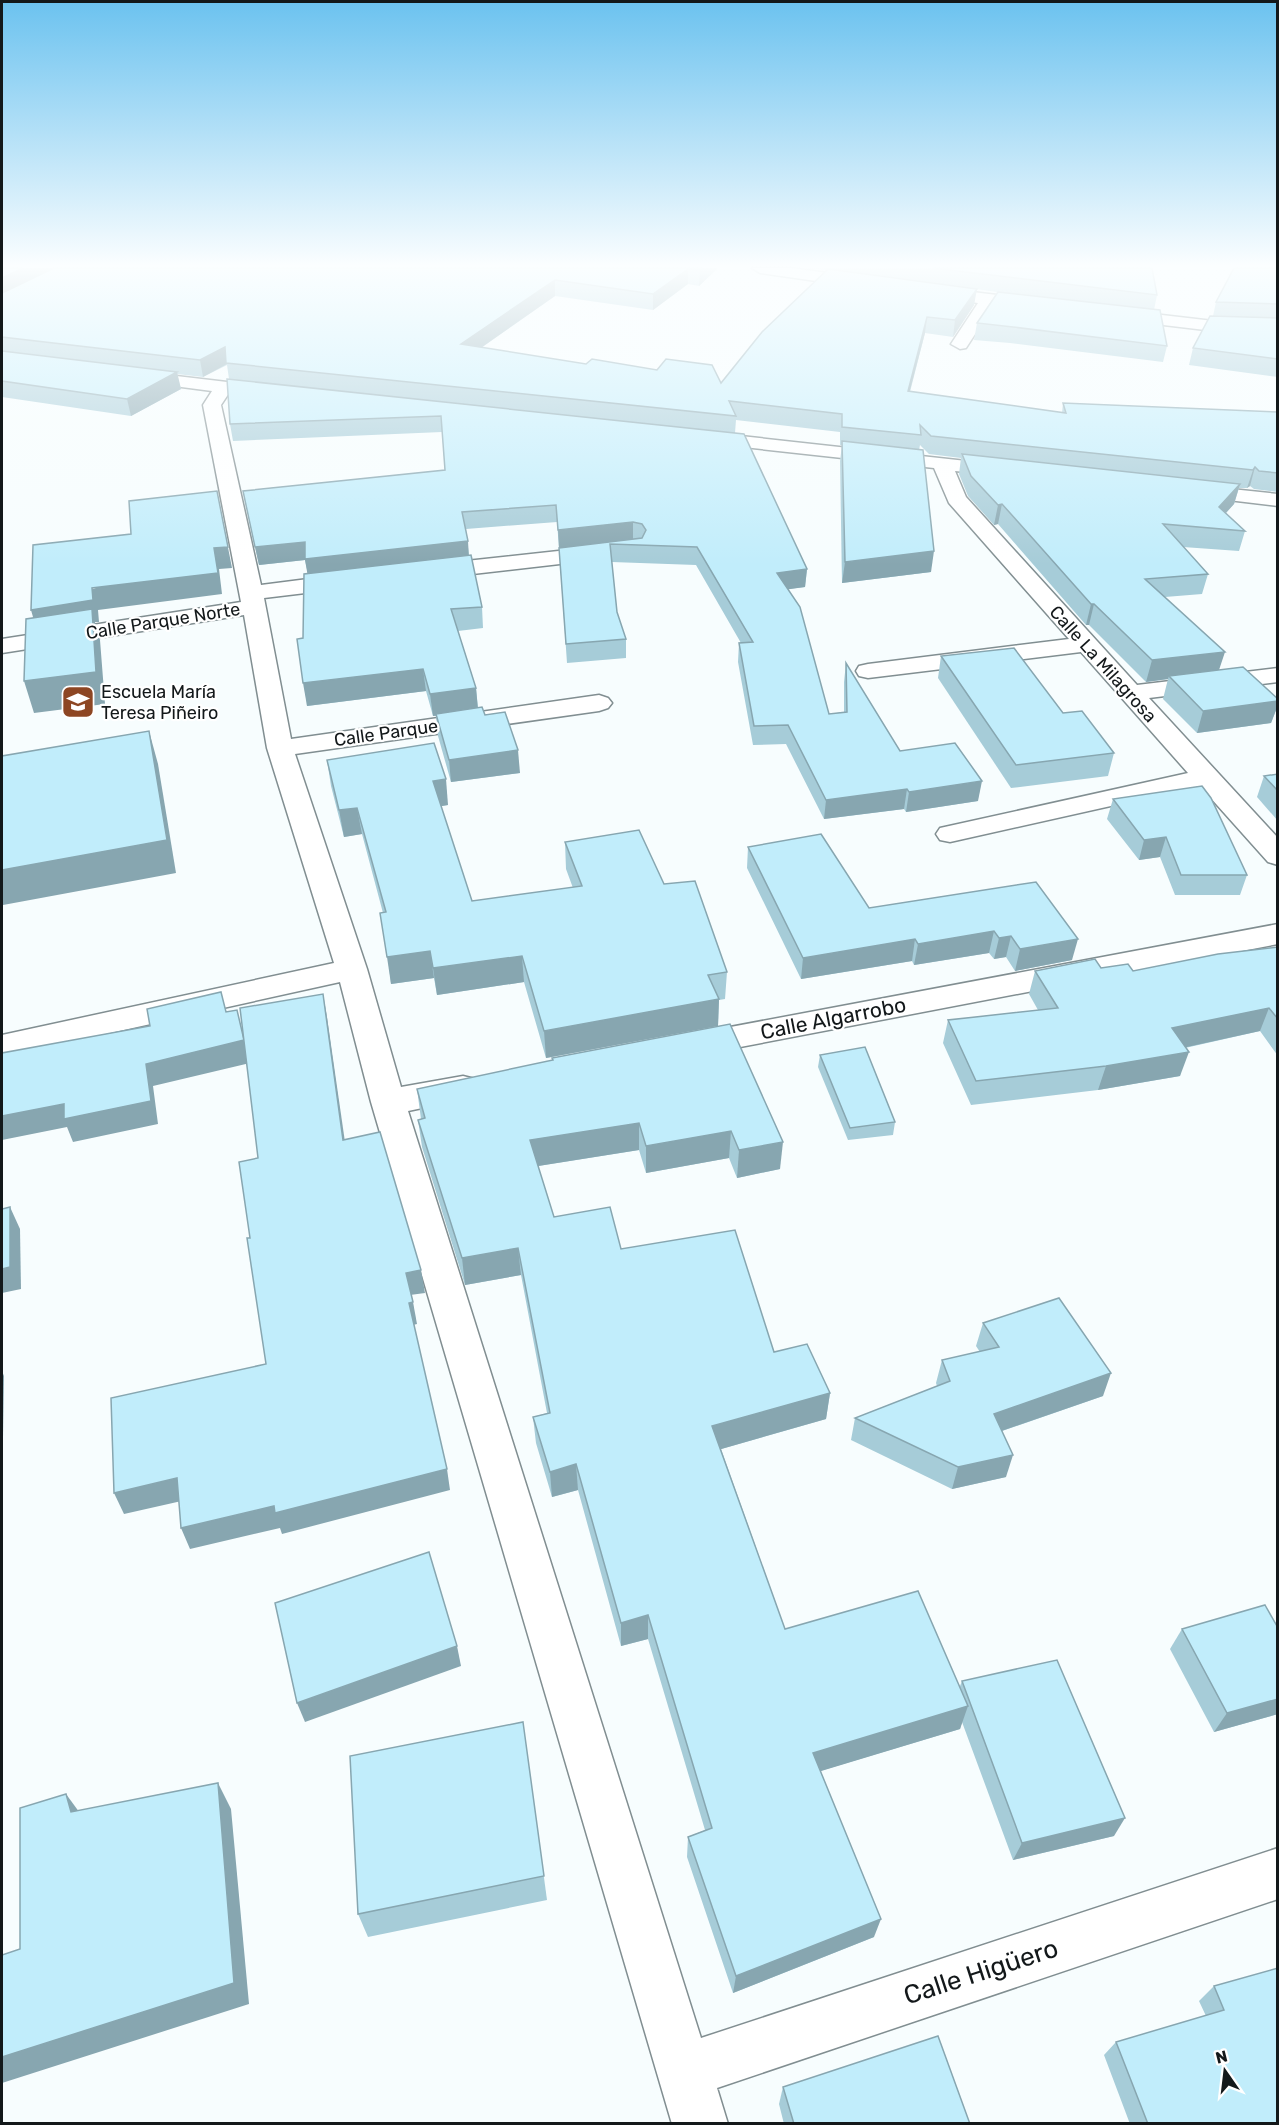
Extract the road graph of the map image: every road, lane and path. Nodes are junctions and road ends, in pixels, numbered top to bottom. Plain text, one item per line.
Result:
1 (120, 374) edge
2 (686, 436) edge
3 (942, 464) junction
4 (1023, 472) edge
5 (1173, 489) edge
6 (1278, 500) edge
7 (621, 551) edge
8 (408, 574) edge
9 (372, 578) edge
10 (252, 600) junction
11 (1085, 644) junction
12 (2, 646) edge
13 (868, 671) dead end
14 (1278, 675) edge
15 (1129, 693) junction
16 (599, 703) dead end
17 (280, 747) junction
18 (1206, 777) junction
19 (950, 834) dead end
20 (1278, 856) edge
21 (1278, 934) edge
22 (352, 969) junction
23 (2, 1046) edge
24 (667, 1050) edge
25 (492, 1082) edge
26 (388, 1102) junction
27 (1278, 1873) edge
28 (684, 2070) junction
29 (700, 2124) edge

1 - 10 street
2 - 3 street
3 - 4 street
3 - 11 street, Calle La Milagrosa
5 - 6 street
7 - 8 street
9 - 10 street, Calle Parque Norte
10 - 12 street, Calle Parque Norte
10 - 17 street
11 - 13 street
11 - 15 street, Calle La Milagrosa
14 - 15 street
15 - 18 street, Calle La Milagrosa
16 - 17 street, Calle Parque
17 - 22 street
18 - 19 street
18 - 20 street, Calle La Milagrosa
21 - 24 street, Calle Algarrobo
22 - 23 street
22 - 26 street
25 - 26 street
26 - 28 street
27 - 28 street, Calle Higüero
28 - 29 street

